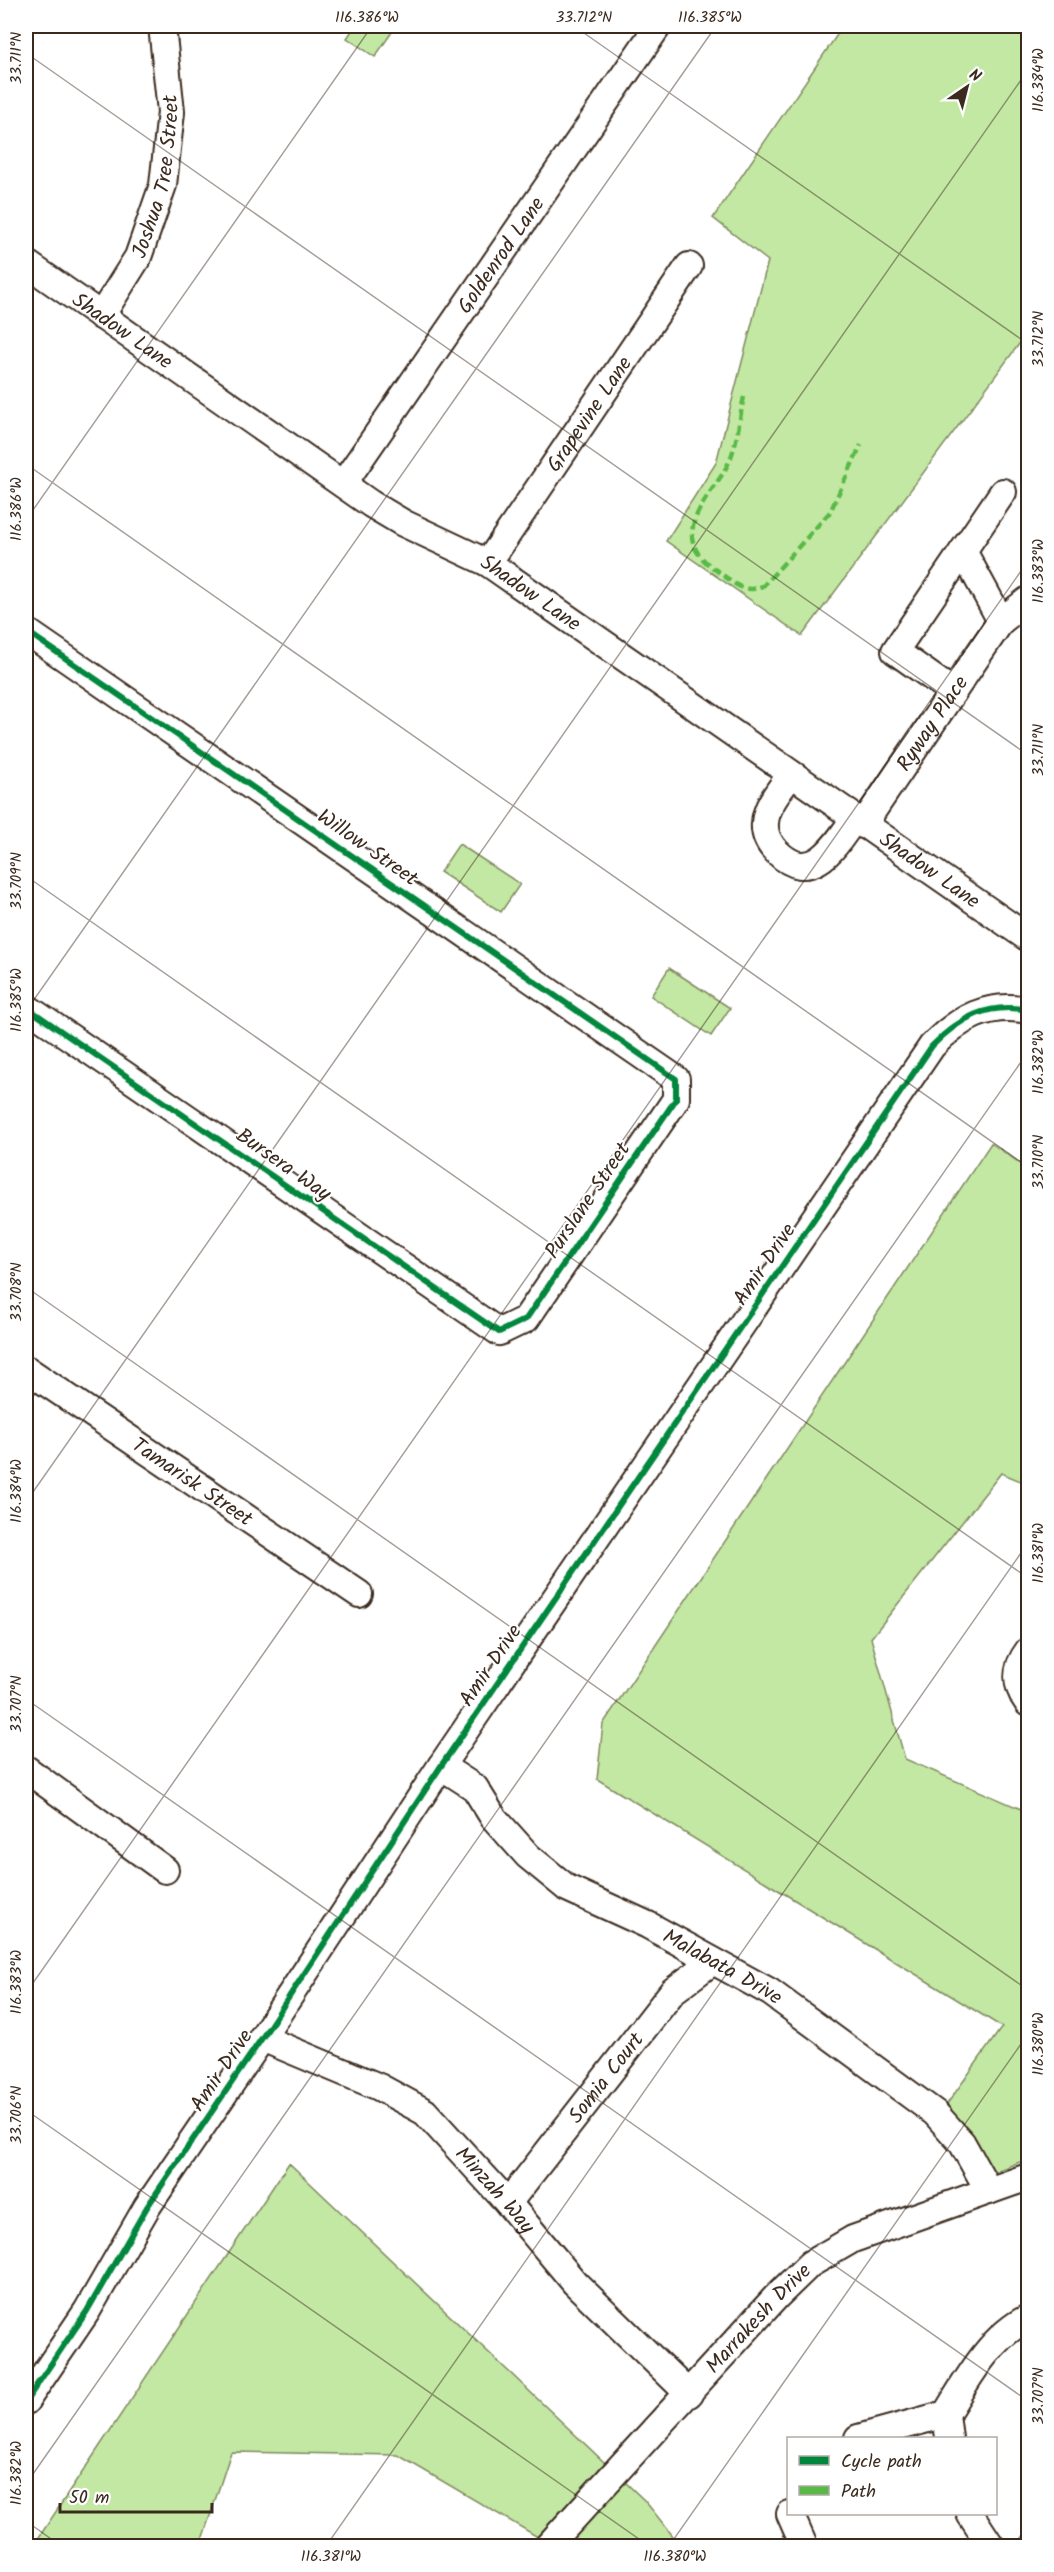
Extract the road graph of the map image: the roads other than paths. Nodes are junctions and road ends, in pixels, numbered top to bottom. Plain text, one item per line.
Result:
1 (162, 26) edge
2 (658, 26) edge
3 (26, 263) edge
4 (689, 266) dead end
5 (101, 316) junction
6 (343, 484) junction
7 (1003, 492) dead end
8 (963, 551) junction
9 (488, 563) junction
10 (1029, 600) edge
11 (1002, 621) junction
12 (26, 631) edge
13 (953, 693) junction
14 (791, 774) junction
15 (859, 822) junction
16 (1029, 938) edge
17 (26, 1006) edge
18 (1029, 1010) edge
19 (676, 1099) joint
20 (526, 1319) joint
21 (26, 1369) edge
22 (359, 1594) dead end
23 (1029, 1651) edge
24 (1029, 1703) edge
25 (441, 1766) junction
26 (26, 1769) edge
27 (165, 1870) dead end
28 (713, 1961) junction
29 (262, 2038) junction
30 (1029, 2177) edge
31 (989, 2191) junction
32 (508, 2203) junction
33 (1029, 2318) edge
34 (689, 2394) junction
35 (26, 2401) edge
36 (947, 2426) edge
37 (872, 2437) edge
38 (790, 2515) edge
39 (971, 2515) edge
40 (548, 2547) edge
41 (804, 2547) edge
42 (991, 2547) edge

1 - 5 street, Joshua Tree Street
2 - 6 street, Goldenrod Lane
3 - 5 street, Shadow Lane
4 - 9 street, Grapevine Lane
5 - 6 street, Shadow Lane
6 - 9 street, Shadow Lane
7 - 8 street
8 - 11 street
8 - 13 street
9 - 14 street, Shadow Lane
10 - 11 street, Ryway Place
11 - 13 street, Ryway Place
12 - 19 street, Willow Street
13 - 15 street, Ryway Place
14 - 15 street, Shadow Lane
14 - 15 street, Ryway Place
15 - 16 street, Shadow Lane
17 - 20 street, Bursera Way
18 - 25 street, Amir Drive
19 - 20 street, Purslane Street
21 - 22 street, Tamarisk Street
23 - 24 street
25 - 28 street, Malabata Drive
25 - 29 street, Amir Drive
26 - 27 street
28 - 31 street, Malabata Drive
28 - 32 street, Somia Court
29 - 32 street, Minzah Way
29 - 35 street, Amir Drive
30 - 31 street, Marrakesh Drive
31 - 34 street, Marrakesh Drive
32 - 34 street, Minzah Way
33 - 36 street
34 - 40 street, Marrakesh Drive
36 - 37 street
38 - 41 street
39 - 42 street

